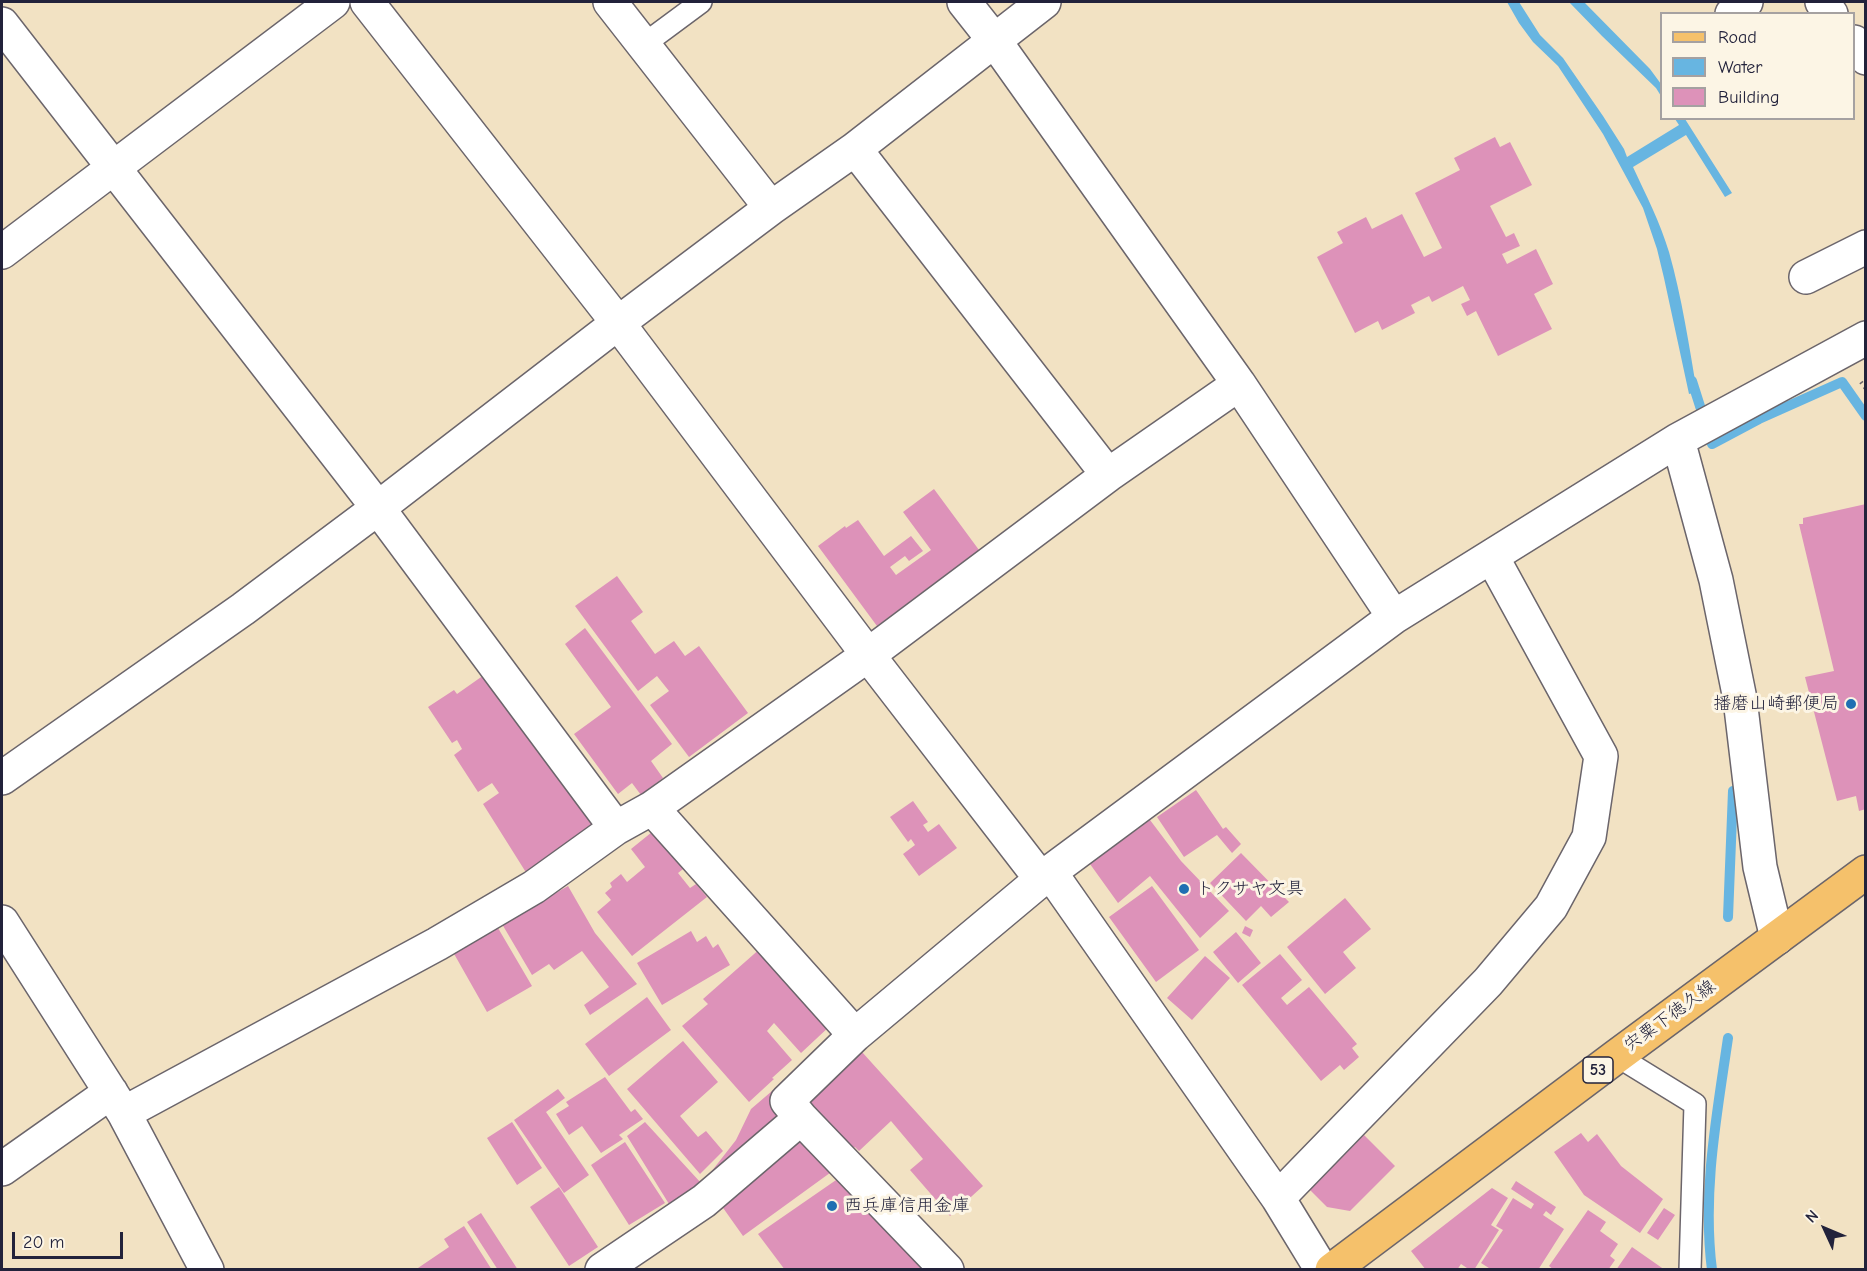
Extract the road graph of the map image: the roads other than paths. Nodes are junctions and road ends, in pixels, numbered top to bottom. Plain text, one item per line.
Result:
1 (333, 2) edge
2 (367, 2) edge
3 (610, 2) edge
4 (701, 2) edge
5 (964, 2) edge
6 (1044, 2) edge
7 (1746, 2) edge
8 (1734, 12) edge
9 (2, 24) edge
10 (994, 40) junction
11 (1855, 43) edge
12 (643, 45) junction
13 (1866, 58) edge
14 (855, 149) junction
15 (112, 168) junction
16 (771, 208) junction
17 (1866, 247) edge
18 (2, 252) edge
19 (1806, 277) dead end
20 (618, 323) junction
21 (1866, 338) edge
22 (1239, 384) junction
23 (1678, 440) junction
24 (1108, 475) junction
25 (378, 508) junction
26 (1492, 557) junction
27 (1394, 617) junction
28 (868, 655) junction
29 (2, 778) edge
30 (652, 808) junction
31 (616, 828) junction
32 (1866, 872) edge
33 (1046, 875) junction
34 (2, 922) edge
35 (1777, 939) junction
36 (855, 1035) junction
37 (1617, 1056) junction
38 (117, 1103) junction
39 (801, 1118) junction
40 (2, 1169) edge
41 (1278, 1197) junction
42 (207, 1269) edge
43 (602, 1269) edge
44 (947, 1269) edge
45 (1322, 1269) edge
46 (1332, 1269) edge
47 (1690, 1269) edge

1 - 15 street
2 - 20 street
3 - 12 street
4 - 12 lane
5 - 10 street
6 - 10 street
7 - 8 street
9 - 15 street
10 - 14 street
10 - 22 street
11 - 13 street
12 - 16 street
14 - 16 street
14 - 24 street
15 - 18 street
15 - 25 street
16 - 20 street
17 - 19 street
20 - 25 street
20 - 28 street
21 - 23 street
22 - 24 street
22 - 27 street
23 - 26 street
23 - 35 street
24 - 28 street
25 - 29 street
25 - 31 street
26 - 27 street
26 - 41 street
27 - 33 street
28 - 30 street
28 - 33 street
30 - 31 street
30 - 36 street
31 - 38 street
32 - 35 main road, 宍粟下徳久線 / 53
33 - 36 street
33 - 41 street
34 - 38 street
35 - 37 main road, 宍粟下徳久線 / 53
36 - 39 street
37 - 46 main road, 宍粟下徳久線 / 53
37 - 47 lane
38 - 40 street
38 - 42 street
39 - 43 street
39 - 44 street
41 - 45 street

